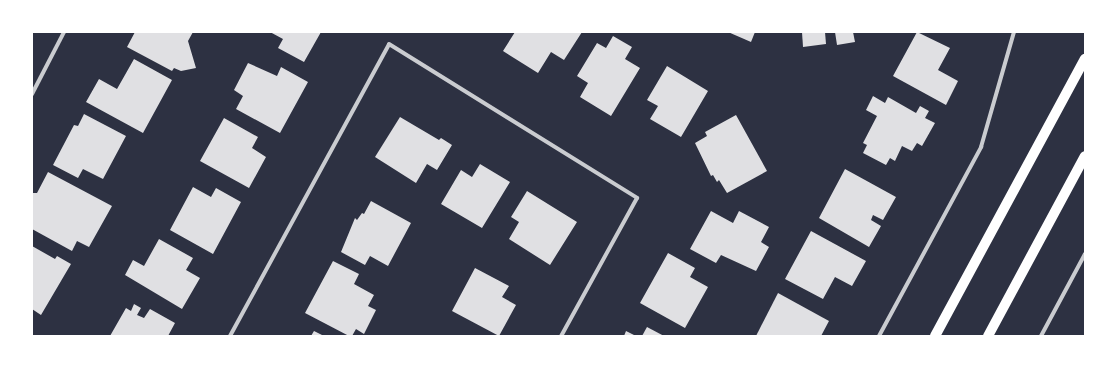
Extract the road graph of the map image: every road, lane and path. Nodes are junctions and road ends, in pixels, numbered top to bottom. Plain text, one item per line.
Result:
1 (64, 32) edge
2 (1014, 32) edge
3 (1085, 59) edge
4 (32, 94) edge
5 (1085, 156) edge
6 (1085, 254) edge
7 (230, 336) edge
8 (562, 336) edge
9 (879, 336) edge
10 (935, 336) edge
11 (988, 336) edge
12 (1041, 336) edge

1 - 4 street
2 - 9 street
3 - 10 main road
5 - 11 main road
6 - 12 street
7 - 8 street

